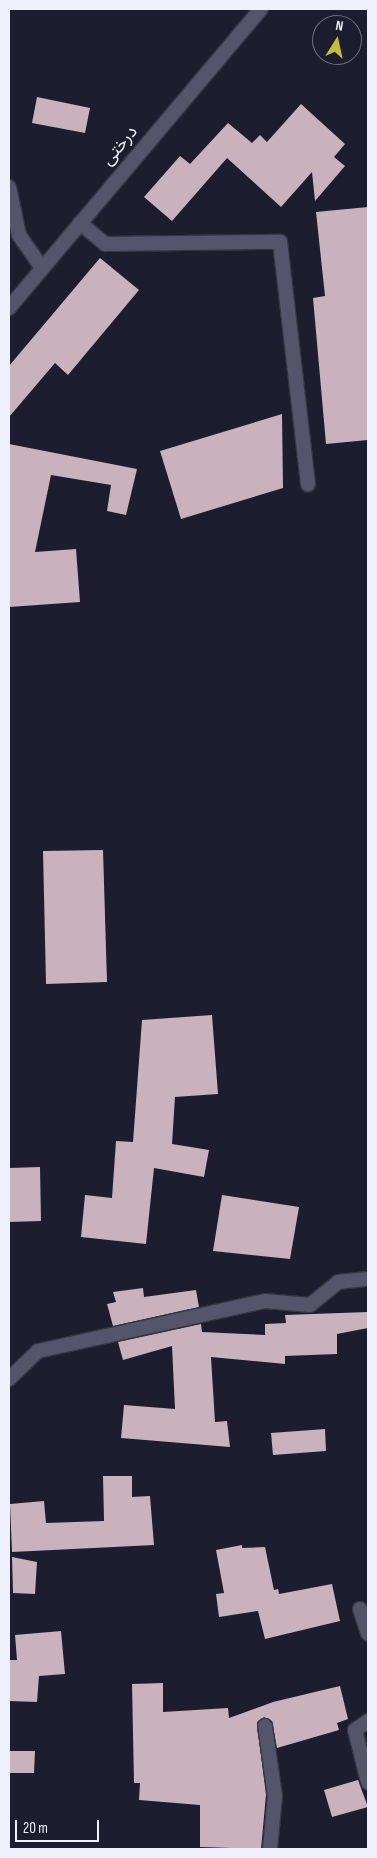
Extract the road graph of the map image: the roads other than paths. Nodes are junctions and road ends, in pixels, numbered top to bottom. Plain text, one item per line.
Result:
1 (261, 9) edge
2 (9, 187) edge
3 (80, 223) junction
4 (14, 234) edge
5 (42, 268) junction
6 (9, 308) edge
7 (308, 484) dead end
8 (368, 1279) edge
9 (9, 1379) edge
10 (360, 1609) dead end
11 (368, 1634) edge
12 (368, 1721) edge
13 (265, 1726) dead end
14 (368, 1782) edge
15 (270, 1849) edge

1 - 3 street, درختی
2 - 4 street
3 - 5 street, درختی
3 - 7 street
4 - 5 street
5 - 6 street, درختی
8 - 9 street
10 - 11 street
12 - 14 street
13 - 15 street

